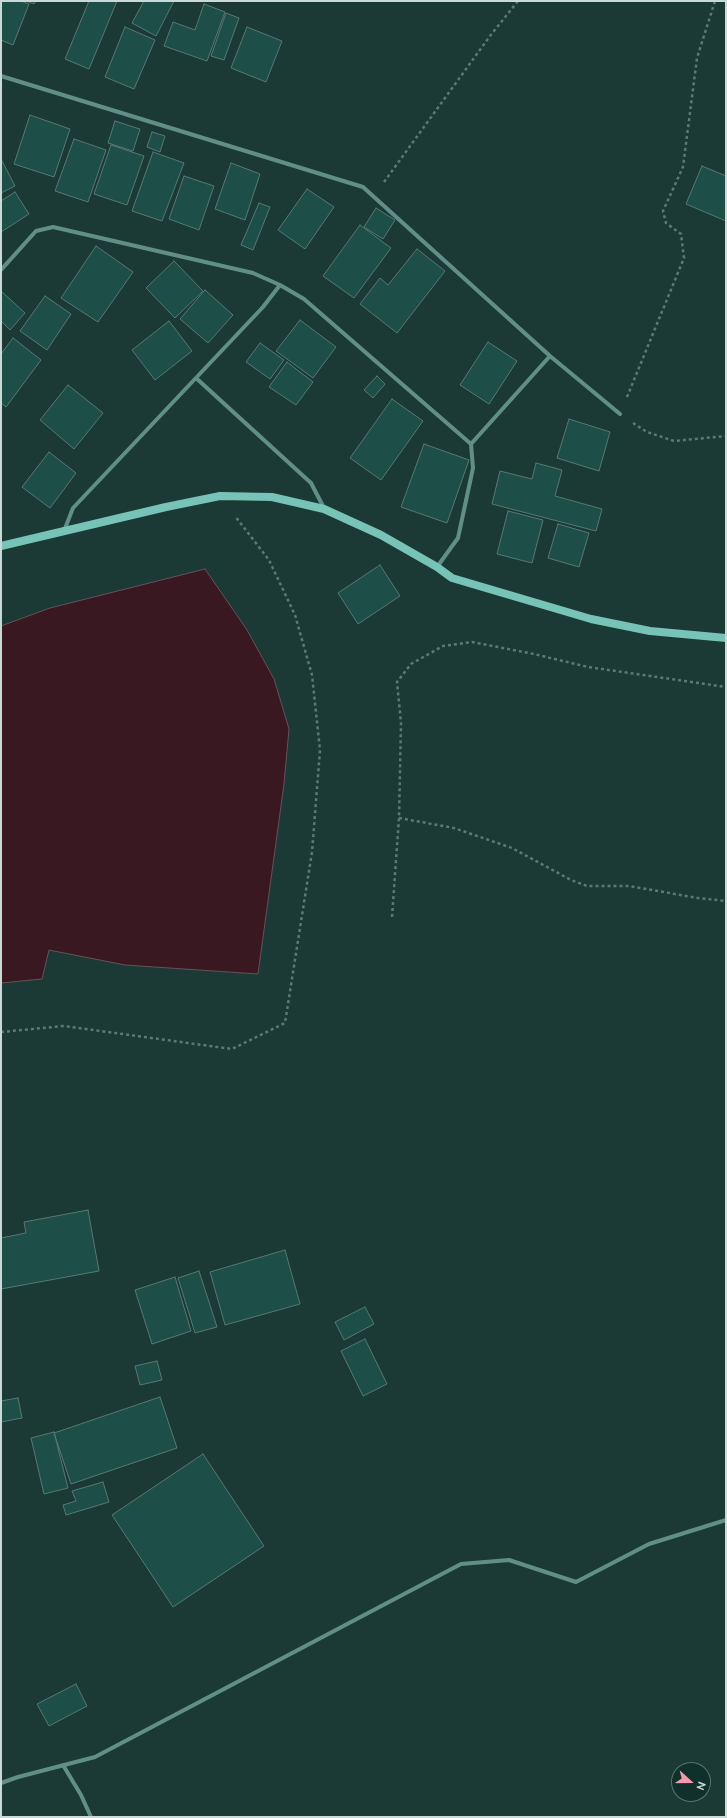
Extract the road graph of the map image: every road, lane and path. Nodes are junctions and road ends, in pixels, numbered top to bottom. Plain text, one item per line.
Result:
1 (518, 1) edge
2 (715, 1) edge
3 (1, 76) edge
4 (374, 197) junction
5 (1, 270) edge
6 (280, 285) junction
7 (550, 356) junction
8 (196, 378) junction
9 (620, 414) junction
10 (726, 436) edge
11 (471, 444) junction
12 (220, 496) junction
13 (324, 508) junction
14 (64, 531) junction
15 (1, 546) edge
16 (437, 567) junction
17 (726, 638) edge
18 (726, 687) edge
19 (399, 818) junction
20 (726, 900) edge
21 (392, 917) dead end
22 (1, 1032) edge
23 (726, 1520) edge
24 (63, 1765) junction
25 (1, 1783) edge
26 (91, 1817) edge

1 - 4 path
2 - 9 path
3 - 4 street
4 - 7 street
5 - 6 street
6 - 8 street
6 - 11 street
7 - 9 street
7 - 11 street
8 - 13 street
8 - 14 street
9 - 10 path
11 - 16 street
12 - 13 street
12 - 14 street
12 - 22 path
13 - 16 street
14 - 15 street
16 - 17 street
18 - 19 path
19 - 20 path
19 - 21 path
23 - 24 street
24 - 25 street
24 - 26 street

